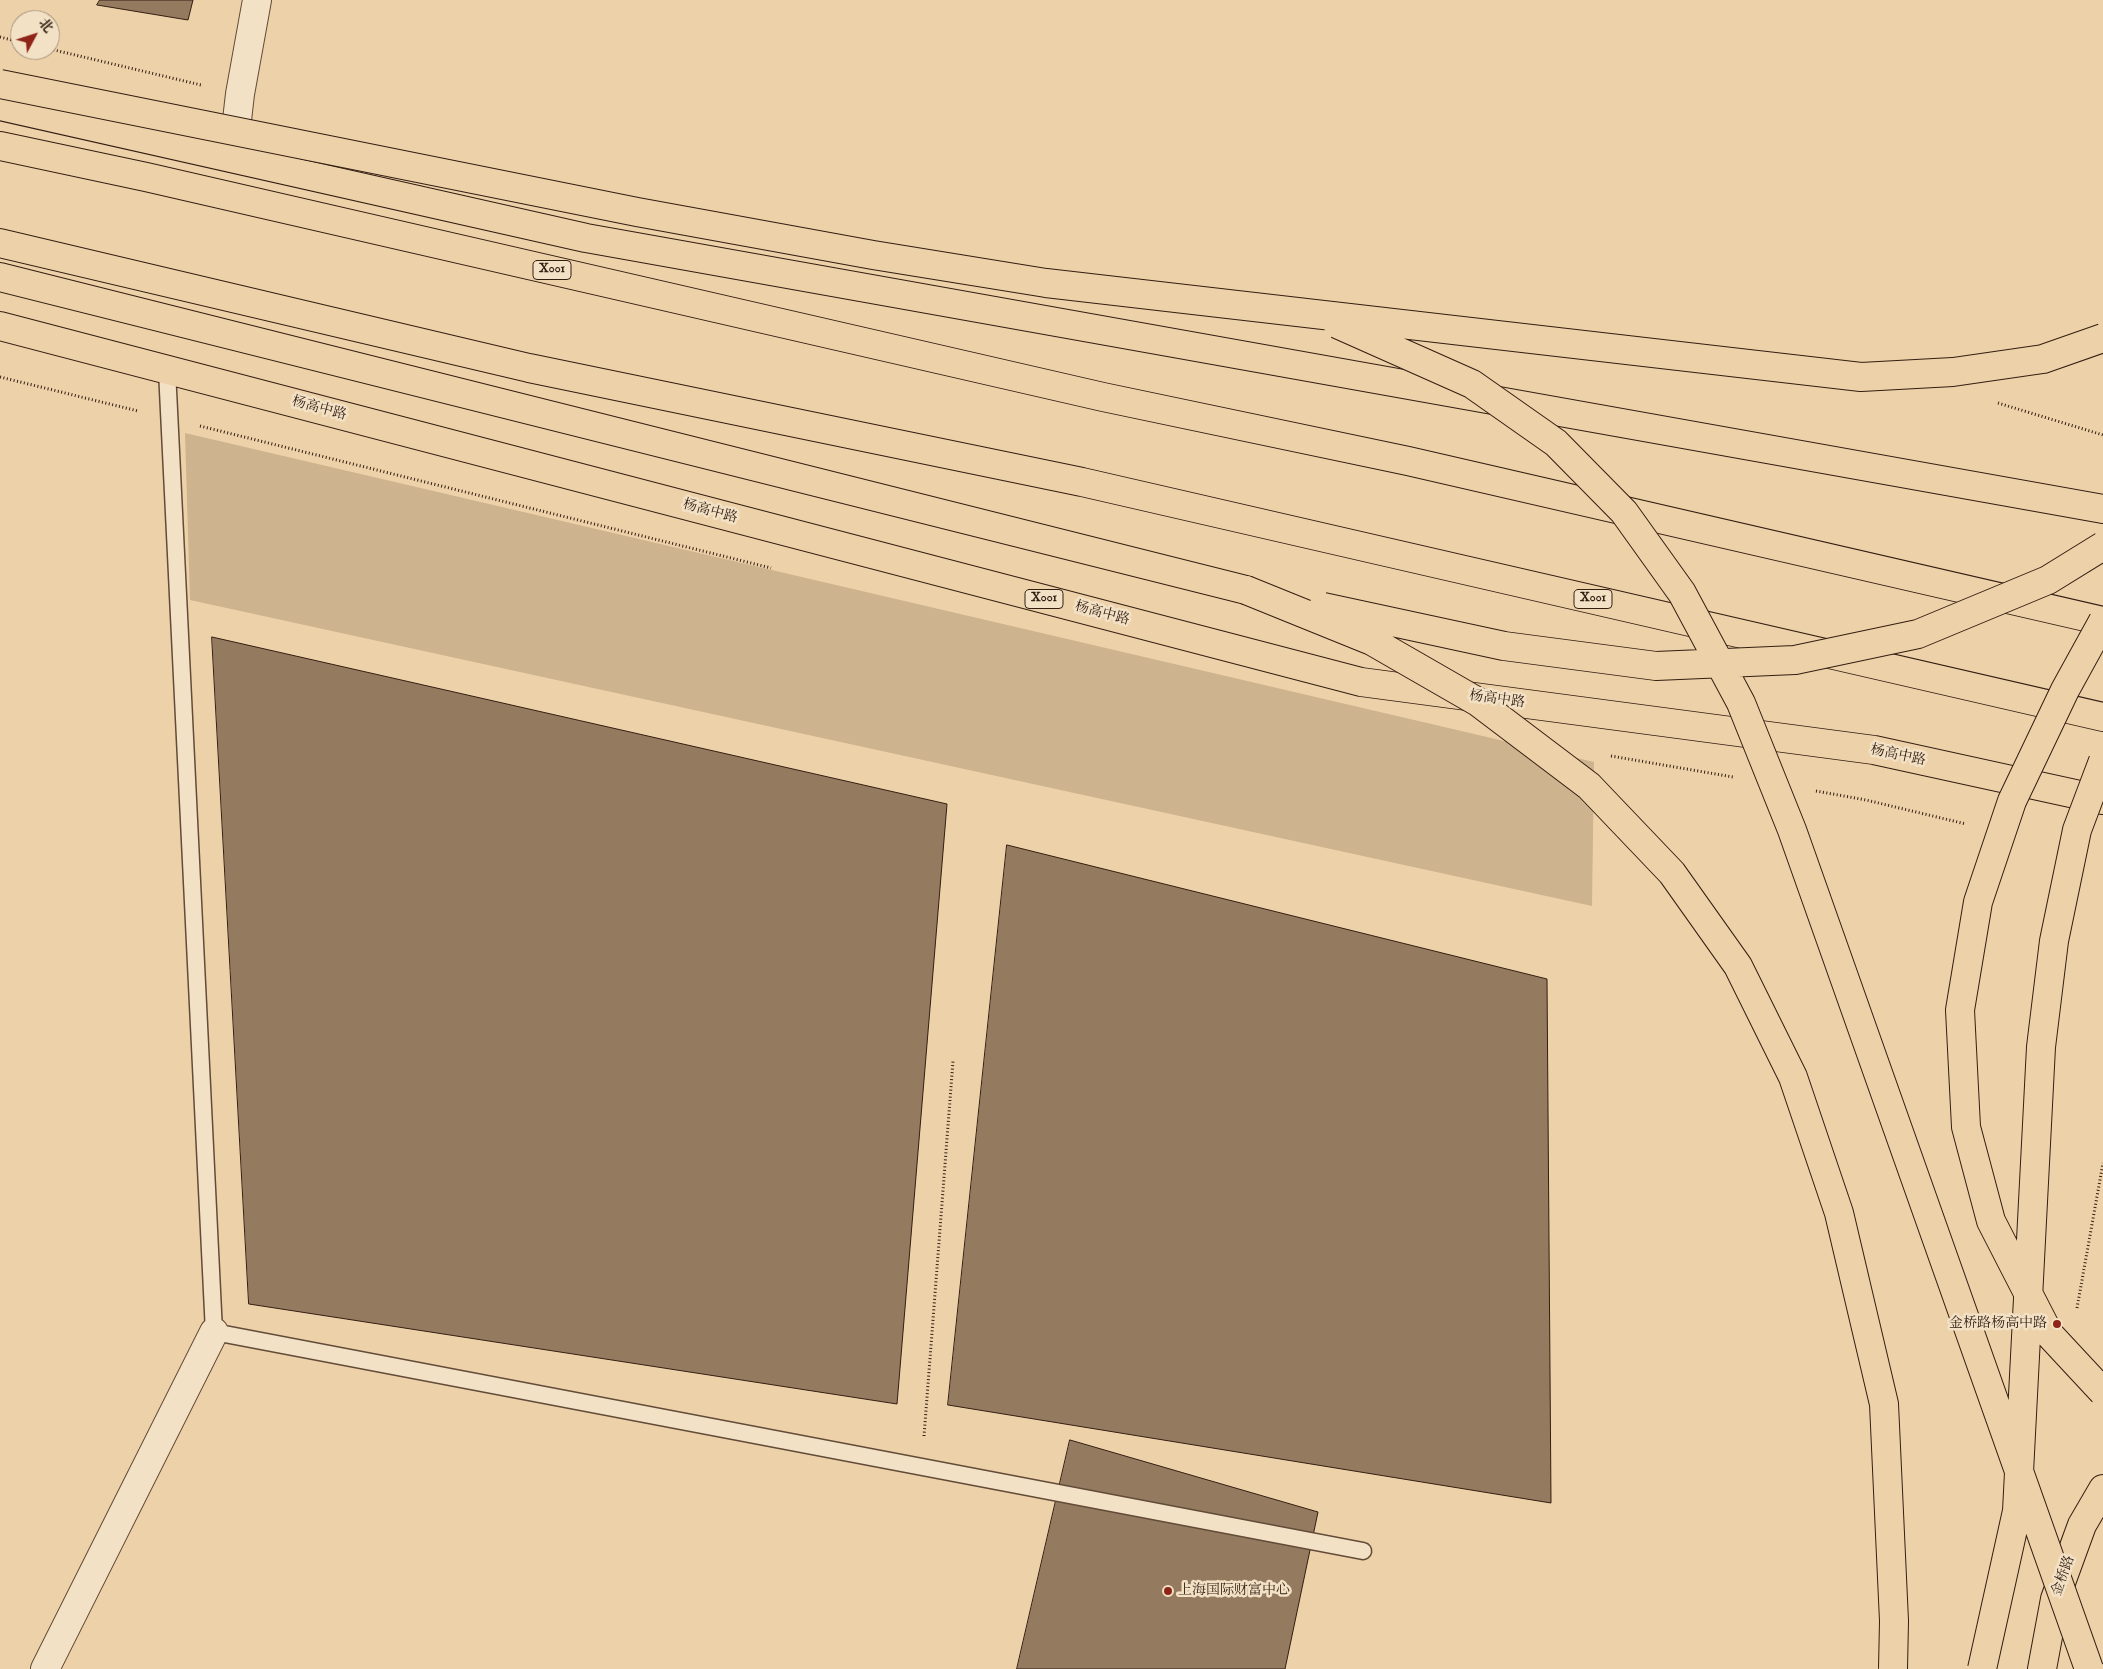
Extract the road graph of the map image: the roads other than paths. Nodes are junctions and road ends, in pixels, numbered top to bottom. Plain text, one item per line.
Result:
1 (257, 0) edge
2 (0, 84) edge
3 (0, 106) edge
4 (0, 146) edge
5 (233, 158) junction
6 (0, 243) edge
7 (0, 277) edge
8 (1313, 314) junction
9 (0, 326) edge
10 (2103, 338) edge
11 (167, 370) junction
12 (2103, 509) edge
13 (2103, 546) edge
14 (1246, 590) junction
15 (2103, 621) edge
16 (2103, 716) edge
17 (2103, 761) edge
18 (2103, 800) edge
19 (214, 1332) junction
20 (2103, 1392) edge
21 (2103, 1489) edge
22 (1363, 1551) dead end
23 (45, 1669) edge
24 (1893, 1669) edge
25 (1982, 1669) edge
26 (2042, 1669) edge
27 (2089, 1669) edge

1 - 5 street
2 - 8 main road, bridge
3 - 5 main road
4 - 15 main road, X001, bridge
5 - 12 main road
6 - 16 main road, X001, bridge
7 - 14 main road
8 - 10 main road, bridge
8 - 27 main road, bridge
9 - 11 main road, 杨高中路 / X001
11 - 18 main road, 杨高中路 / X001
11 - 19 lane
13 - 14 main road, bridge
14 - 24 main road, bridge
15 - 20 main road, bridge
17 - 25 main road, bridge
19 - 22 lane
19 - 23 street
21 - 26 main road, 金桥路

